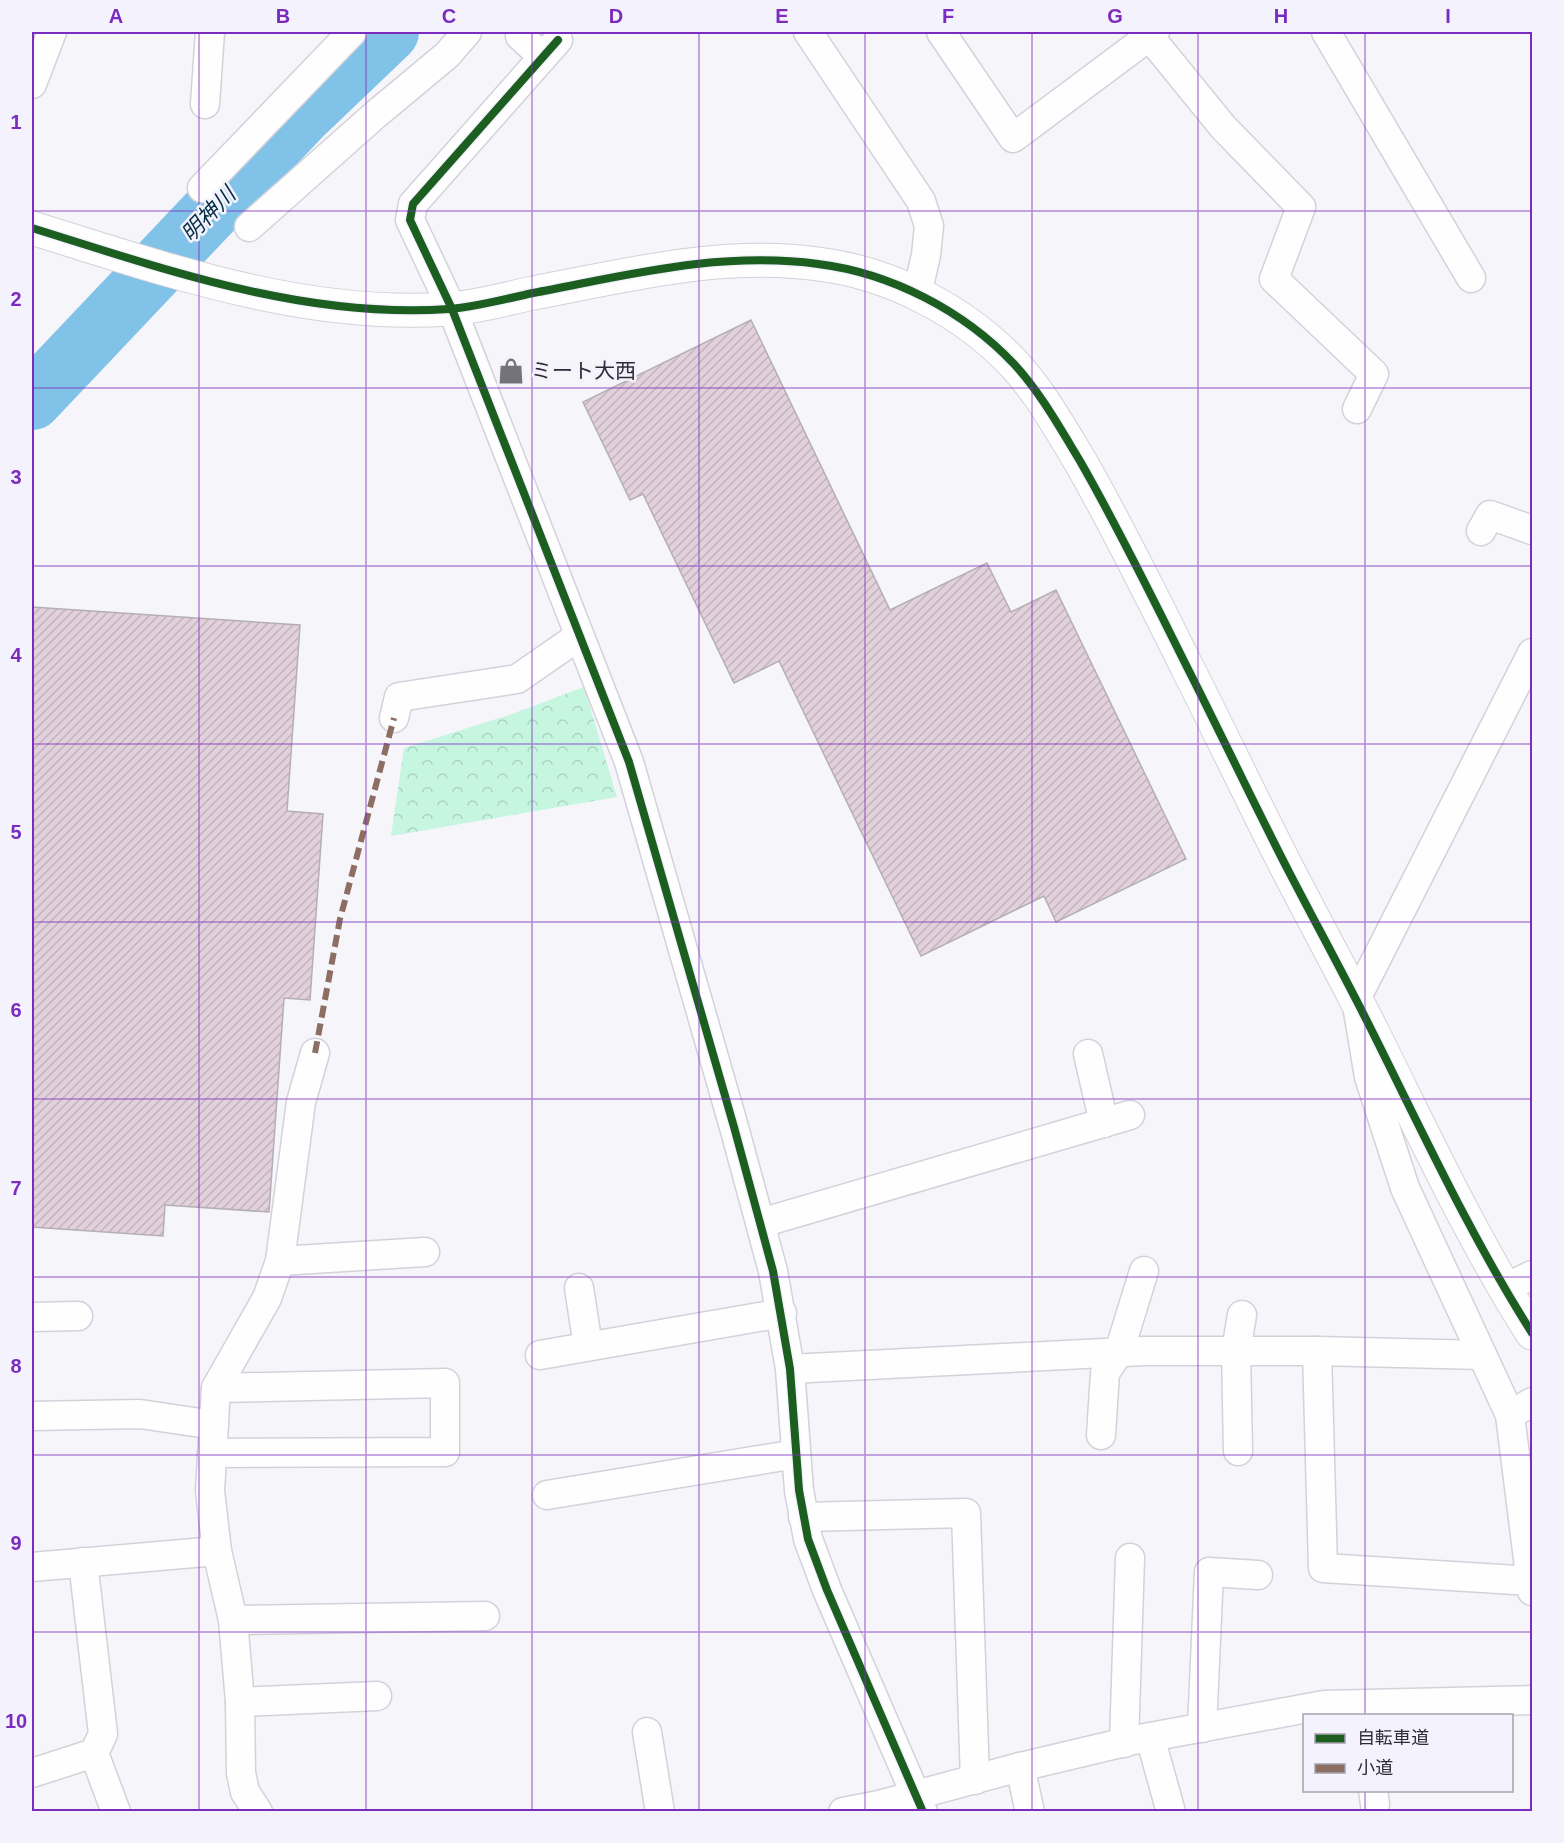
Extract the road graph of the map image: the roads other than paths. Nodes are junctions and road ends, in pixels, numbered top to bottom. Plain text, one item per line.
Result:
1 (52, 32) edge
2 (210, 32) edge
3 (352, 32) edge
4 (467, 32) edge
5 (808, 32) edge
6 (941, 32) edge
7 (1326, 32) edge
8 (1152, 34) edge
9 (520, 36) dead end
10 (32, 84) edge
11 (205, 104) dead end
12 (202, 188) dead end
13 (249, 227) dead end
14 (32, 228) edge
15 (1471, 278) dead end
16 (917, 294) junction
17 (452, 309) junction
18 (1357, 409) dead end
19 (1533, 530) edge
20 (1481, 531) dead end
21 (579, 636) junction
22 (1531, 662) edge
23 (394, 718) dead end
24 (1356, 999) junction
25 (315, 1053) dead end
26 (1088, 1054) dead end
27 (761, 1223) junction
28 (425, 1252) dead end
29 (280, 1260) junction
30 (1144, 1272) dead end
31 (1518, 1282) edge
32 (579, 1288) dead end
33 (782, 1313) junction
34 (1242, 1315) dead end
35 (78, 1316) dead end
36 (32, 1317) edge
37 (1533, 1333) edge
38 (588, 1346) junction
39 (1236, 1351) junction
40 (1317, 1351) junction
41 (1119, 1352) junction
42 (540, 1355) dead end
43 (1482, 1355) junction
44 (790, 1369) junction
45 (216, 1388) junction
46 (1521, 1409) edge
47 (32, 1416) edge
48 (214, 1425) junction
49 (1101, 1435) dead end
50 (1238, 1451) dead end
51 (212, 1453) junction
52 (796, 1454) junction
53 (547, 1495) dead end
54 (802, 1517) junction
55 (217, 1551) junction
56 (1130, 1558) dead end
57 (83, 1562) junction
58 (32, 1567) edge
59 (1258, 1575) dead end
60 (1532, 1586) edge
61 (485, 1616) dead end
62 (233, 1620) junction
63 (376, 1696) dead end
64 (1533, 1700) edge
65 (240, 1702) junction
66 (1360, 1710) edge
67 (1202, 1728) junction
68 (647, 1732) dead end
69 (1137, 1740) junction
70 (94, 1753) junction
71 (1020, 1767) junction
72 (32, 1773) edge
73 (975, 1780) junction
74 (920, 1803) edge
75 (116, 1812) edge
76 (258, 1812) edge
77 (660, 1812) edge
78 (843, 1812) edge
79 (1030, 1812) edge
80 (1171, 1812) edge

1 - 10 street
2 - 11 street
3 - 12 street
4 - 13 street
5 - 16 street
6 - 8 street
7 - 15 street
8 - 18 street
9 - 17 street
14 - 17 street
16 - 17 street
16 - 24 street
17 - 21 street
19 - 20 street
21 - 23 street
21 - 27 street
22 - 24 street
24 - 31 street
24 - 43 street
25 - 29 street
26 - 27 street
27 - 33 street
28 - 29 street
29 - 45 street
30 - 41 street
31 - 37 street
32 - 38 street
33 - 38 street
33 - 44 street
34 - 39 street
35 - 36 street
38 - 42 street
39 - 40 street
39 - 41 street
39 - 50 street
40 - 43 street
40 - 60 street
41 - 44 street
41 - 49 street
43 - 46 street
44 - 52 street
45 - 48 street
45 - 51 street
46 - 60 street
47 - 48 street
48 - 51 street
51 - 55 street
52 - 53 street
52 - 54 street
54 - 73 street
54 - 74 street
55 - 57 street
55 - 62 street
56 - 69 street
57 - 58 street
57 - 70 street
59 - 67 street
61 - 62 street
62 - 65 street
63 - 65 street
64 - 66 street
65 - 76 street
66 - 67 street
67 - 69 street
68 - 77 street
69 - 71 street
69 - 80 street
70 - 72 street
70 - 75 street
71 - 73 street
71 - 79 street
73 - 74 street
74 - 78 street

